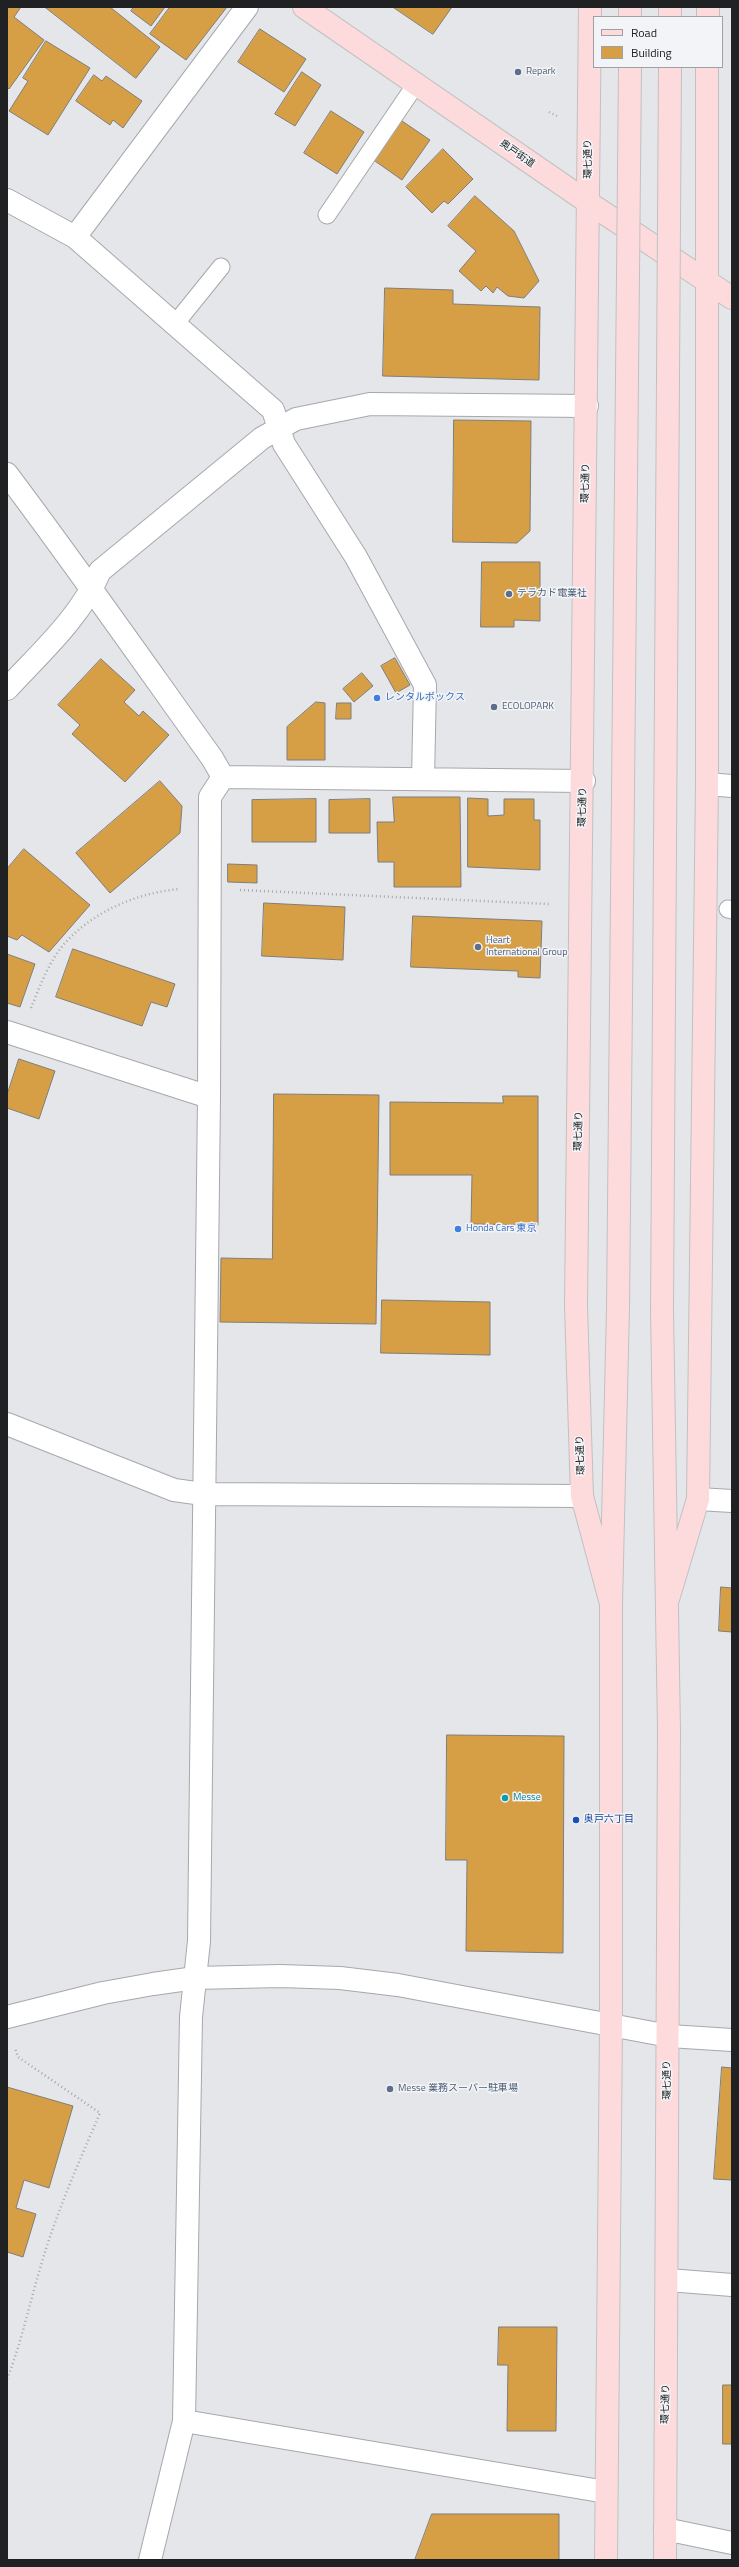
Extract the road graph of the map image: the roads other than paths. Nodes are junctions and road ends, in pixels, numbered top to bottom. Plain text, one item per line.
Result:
1 (247, 7) edge
2 (304, 7) edge
3 (590, 7) edge
4 (630, 68) edge
5 (670, 68) edge
6 (707, 68) edge
7 (416, 84) junction
8 (7, 200) edge
9 (589, 203) junction
10 (327, 215) dead end
11 (74, 237) junction
12 (221, 267) dead end
13 (707, 281) junction
14 (732, 298) edge
15 (175, 324) junction
16 (587, 406) junction
17 (279, 428) junction
18 (7, 474) edge
19 (92, 590) junction
20 (7, 690) edge
21 (222, 777) junction
22 (422, 779) junction
23 (584, 781) junction
24 (707, 784) junction
25 (732, 786) edge
26 (13, 1034) edge
27 (209, 1097) junction
28 (7, 1424) edge
29 (203, 1494) junction
30 (582, 1496) junction
31 (698, 1499) junction
32 (732, 1501) edge
33 (668, 1599) junction
34 (611, 1604) junction
35 (195, 1978) junction
36 (7, 2017) edge
37 (611, 2026) junction
38 (669, 2036) junction
39 (732, 2040) edge
40 (668, 2280) junction
41 (732, 2285) edge
42 (184, 2421) junction
43 (606, 2492) junction
44 (665, 2529) junction
45 (732, 2543) edge
46 (150, 2560) edge
47 (606, 2560) edge
48 (665, 2560) edge

1 - 11 street
2 - 7 main road, 奥戸街道
3 - 9 main road, 環七通り
4 - 34 main road, 環七通り, bridge
5 - 33 main road, 環七通り, bridge
6 - 13 main road, 環七通り
7 - 9 main road, 奥戸街道
7 - 10 lane
8 - 11 street
9 - 13 main road, 奥戸街道
9 - 16 main road, 環七通り
11 - 15 street
12 - 15 lane
13 - 14 main road, 奥戸街道
13 - 24 main road, 環七通り
15 - 17 street
16 - 17 street
16 - 23 main road, 環七通り
17 - 19 street
17 - 22 street
18 - 19 street
19 - 20 street
19 - 21 street
21 - 22 street
21 - 27 street
22 - 23 street
23 - 30 main road, 環七通り
24 - 25 street
24 - 31 main road, 環七通り
26 - 27 street
27 - 29 street
28 - 29 street
29 - 30 street
29 - 35 street
30 - 34 main road, 環七通り
31 - 32 street
31 - 33 main road, 環七通り
33 - 38 main road, 環七通り
34 - 37 main road, 環七通り
35 - 36 street
35 - 37 street
35 - 42 street
37 - 38 street
37 - 43 main road, 環七通り
38 - 39 street
38 - 40 main road, 環七通り
40 - 41 street
40 - 44 main road, 環七通り
42 - 43 street
42 - 46 street
43 - 47 main road, 環七通り
44 - 45 street
44 - 48 main road, 環七通り

